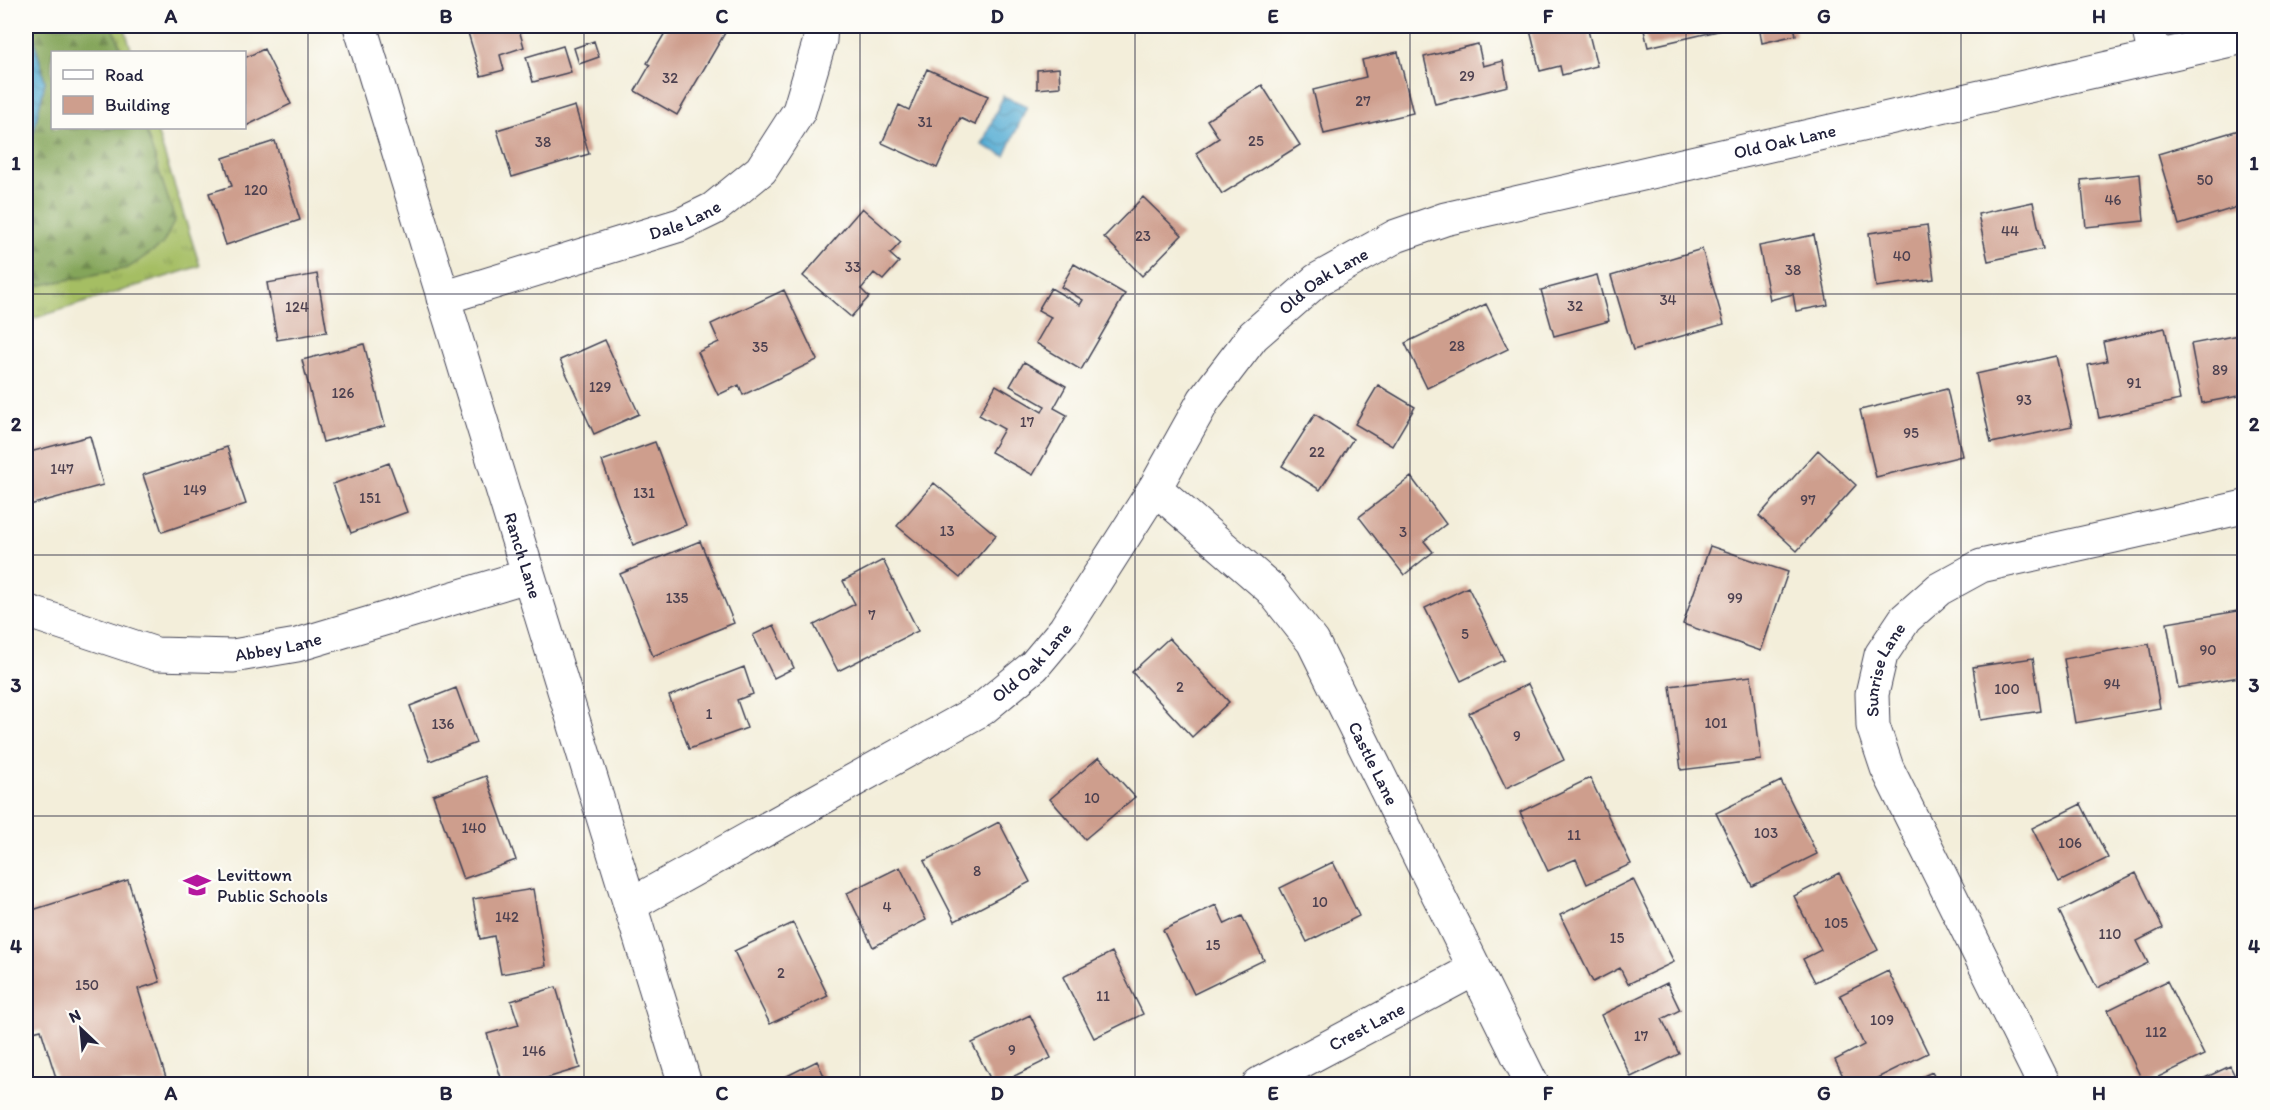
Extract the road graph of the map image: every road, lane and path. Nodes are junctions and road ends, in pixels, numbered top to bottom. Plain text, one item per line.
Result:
1 (360, 26) edge
2 (821, 26) edge
3 (2148, 26) edge
4 (2244, 37) edge
5 (2155, 57) junction
6 (443, 298) junction
7 (1155, 488) junction
8 (2244, 507) edge
9 (527, 576) junction
10 (26, 611) edge
11 (630, 904) junction
12 (1475, 969) junction
13 (685, 1084) edge
14 (1259, 1084) edge
15 (1532, 1084) edge
16 (2044, 1084) edge

1 - 6 street, Ranch Lane
2 - 6 street, Dale Lane
3 - 5 street
4 - 5 street, Old Oak Lane
5 - 7 street, Old Oak Lane
6 - 9 street, Ranch Lane
7 - 11 street, Old Oak Lane
7 - 12 street, Castle Lane
8 - 16 street, Sunrise Lane
9 - 10 street, Abbey Lane
9 - 11 street, Ranch Lane
11 - 13 street, Ranch Lane
12 - 14 street, Crest Lane
12 - 15 street, Castle Lane

